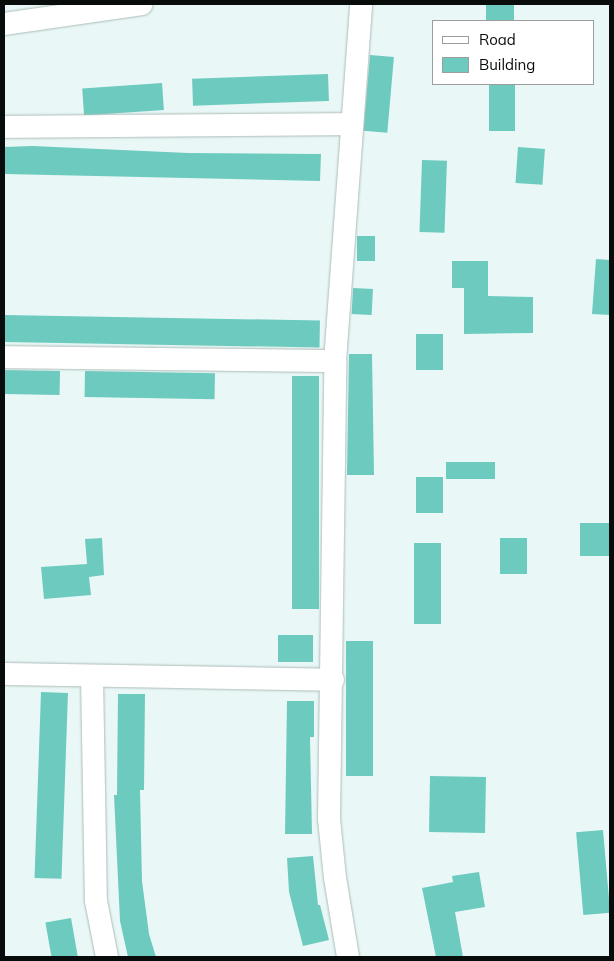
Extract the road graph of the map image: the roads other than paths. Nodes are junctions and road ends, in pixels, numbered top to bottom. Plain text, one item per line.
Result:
1 (142, 4) edge
2 (361, 4) edge
3 (4, 24) edge
4 (350, 124) junction
5 (4, 127) edge
6 (4, 357) edge
7 (335, 361) junction
8 (4, 674) edge
9 (92, 676) junction
10 (333, 680) junction
11 (107, 957) edge
12 (348, 957) edge

1 - 3 street
2 - 4 street
4 - 5 street
4 - 7 street
6 - 7 street
7 - 10 street
8 - 9 street
9 - 10 street
9 - 11 street
10 - 12 street

